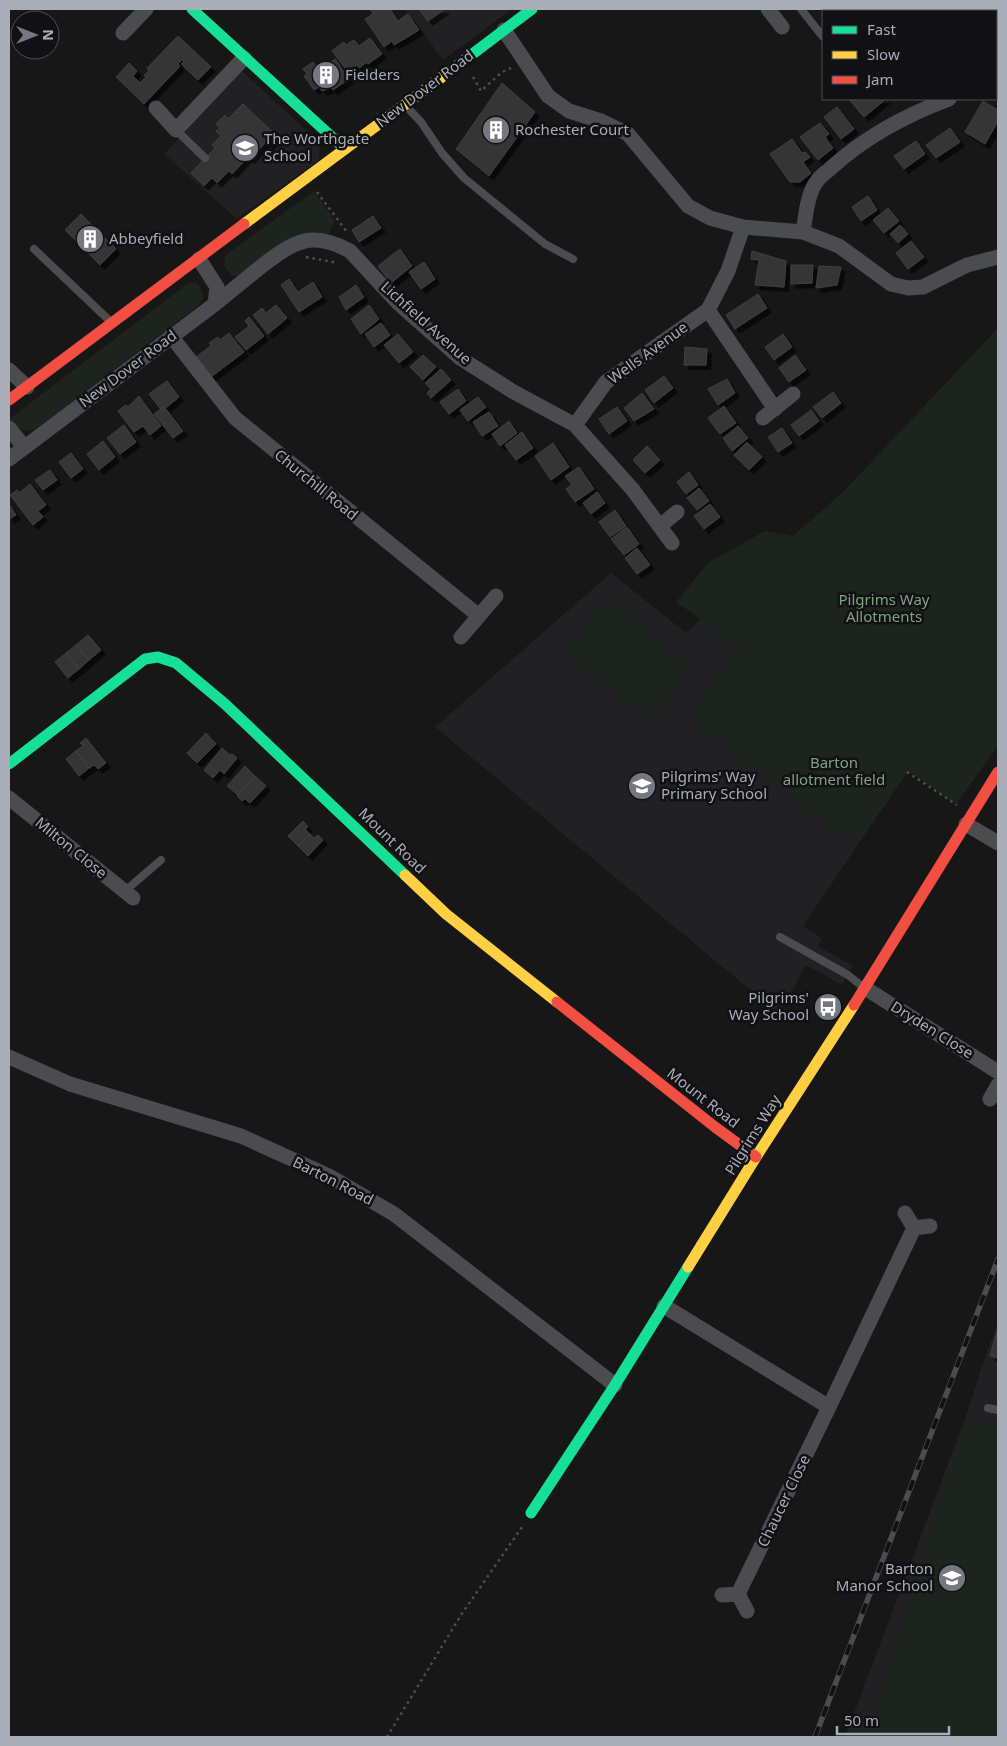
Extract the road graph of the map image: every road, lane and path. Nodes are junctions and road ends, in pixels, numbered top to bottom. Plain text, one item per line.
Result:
1 (146, 9) edge
2 (192, 9) edge
3 (532, 9) edge
4 (768, 9) edge
5 (801, 9) edge
6 (782, 27) dead end
7 (504, 30) junction
8 (123, 33) dead end
9 (822, 36) edge
10 (244, 58) junction
11 (463, 60) junction
12 (526, 62) junction
13 (946, 100) edge
14 (404, 104) junction
15 (156, 108) dead end
16 (176, 130) junction
17 (345, 148) junction
18 (205, 158) dead end
19 (306, 177) junction
20 (743, 227) junction
21 (803, 232) junction
22 (34, 249) dead end
23 (350, 251) junction
24 (280, 252) junction
25 (998, 256) edge
26 (199, 258) junction
27 (573, 258) dead end
28 (366, 268) junction
29 (246, 278) junction
30 (218, 287) junction
31 (215, 304) junction
32 (708, 310) junction
33 (112, 323) junction
34 (171, 336) junction
35 (9, 370) edge
36 (27, 387) junction
37 (793, 394) dead end
38 (9, 400) edge
39 (574, 425) junction
40 (9, 428) edge
41 (24, 447) junction
42 (9, 459) edge
43 (677, 512) dead end
44 (660, 526) junction
45 (672, 543) dead end
46 (496, 596) dead end
47 (479, 616) junction
48 (461, 637) dead end
49 (9, 764) edge
50 (907, 772) dead end
51 (998, 772) edge
52 (9, 798) edge
53 (969, 819) junction
54 (998, 844) edge
55 (161, 860) dead end
56 (129, 895) joint
57 (780, 938) dead end
58 (865, 988) junction
59 (9, 1057) edge
60 (998, 1072) edge
61 (998, 1085) edge
62 (990, 1099) dead end
63 (756, 1157) junction
64 (905, 1213) dead end
65 (930, 1226) dead end
66 (914, 1228) junction
67 (664, 1306) junction
68 (615, 1385) junction
69 (829, 1407) junction
70 (988, 1408) dead end
71 (998, 1410) edge
72 (531, 1513) joint
73 (738, 1594) junction
74 (722, 1595) dead end
75 (748, 1611) dead end
76 (387, 1737) edge

1 - 8 street
2 - 10 street
3 - 7 street, New Dover Road
4 - 6 street
5 - 9 lane
7 - 11 street, New Dover Road
7 - 12 street
10 - 16 street
10 - 17 street
11 - 12 path
11 - 14 street, New Dover Road
12 - 20 street
13 - 21 street
14 - 17 street, New Dover Road
14 - 27 lane
15 - 16 street
16 - 18 lane
17 - 19 street, New Dover Road
19 - 23 path
19 - 26 street, New Dover Road
20 - 21 street
20 - 32 street, Wells Avenue
21 - 25 street
22 - 33 lane
23 - 24 street, Lichfield Avenue
23 - 28 street, Lichfield Avenue
24 - 28 path
24 - 29 street, Lichfield Avenue
26 - 30 street
26 - 33 street, New Dover Road
28 - 39 street, Lichfield Avenue
29 - 30 street, Lichfield Avenue
29 - 31 street, Lichfield Avenue
30 - 31 street
31 - 34 street, New Dover Road
32 - 37 street
32 - 39 street, Wells Avenue
33 - 36 street, New Dover Road
34 - 41 street, New Dover Road
34 - 47 street, Churchill Road
35 - 36 street
36 - 38 street, New Dover Road
39 - 44 street, Lichfield Avenue
40 - 41 street
41 - 42 street, New Dover Road
43 - 44 street
44 - 45 street, Lichfield Avenue
46 - 47 street
47 - 48 street
49 - 63 street, Mount Road
50 - 53 path
51 - 53 street, Pilgrims Way
52 - 56 street, Milton Close
53 - 54 street
53 - 58 street, Pilgrims Way
55 - 56 lane
57 - 58 lane
58 - 60 street, Dryden Close
58 - 63 street, Pilgrims Way
59 - 68 street, Barton Road
61 - 62 street
63 - 67 street, Pilgrims Way
64 - 66 street
65 - 66 street
66 - 69 street, Chaucer Close
67 - 68 street, Pilgrims Way
67 - 69 street
68 - 72 street, Pilgrims Way
69 - 73 street, Chaucer Close
70 - 71 lane
72 - 76 path
73 - 74 street
73 - 75 street

